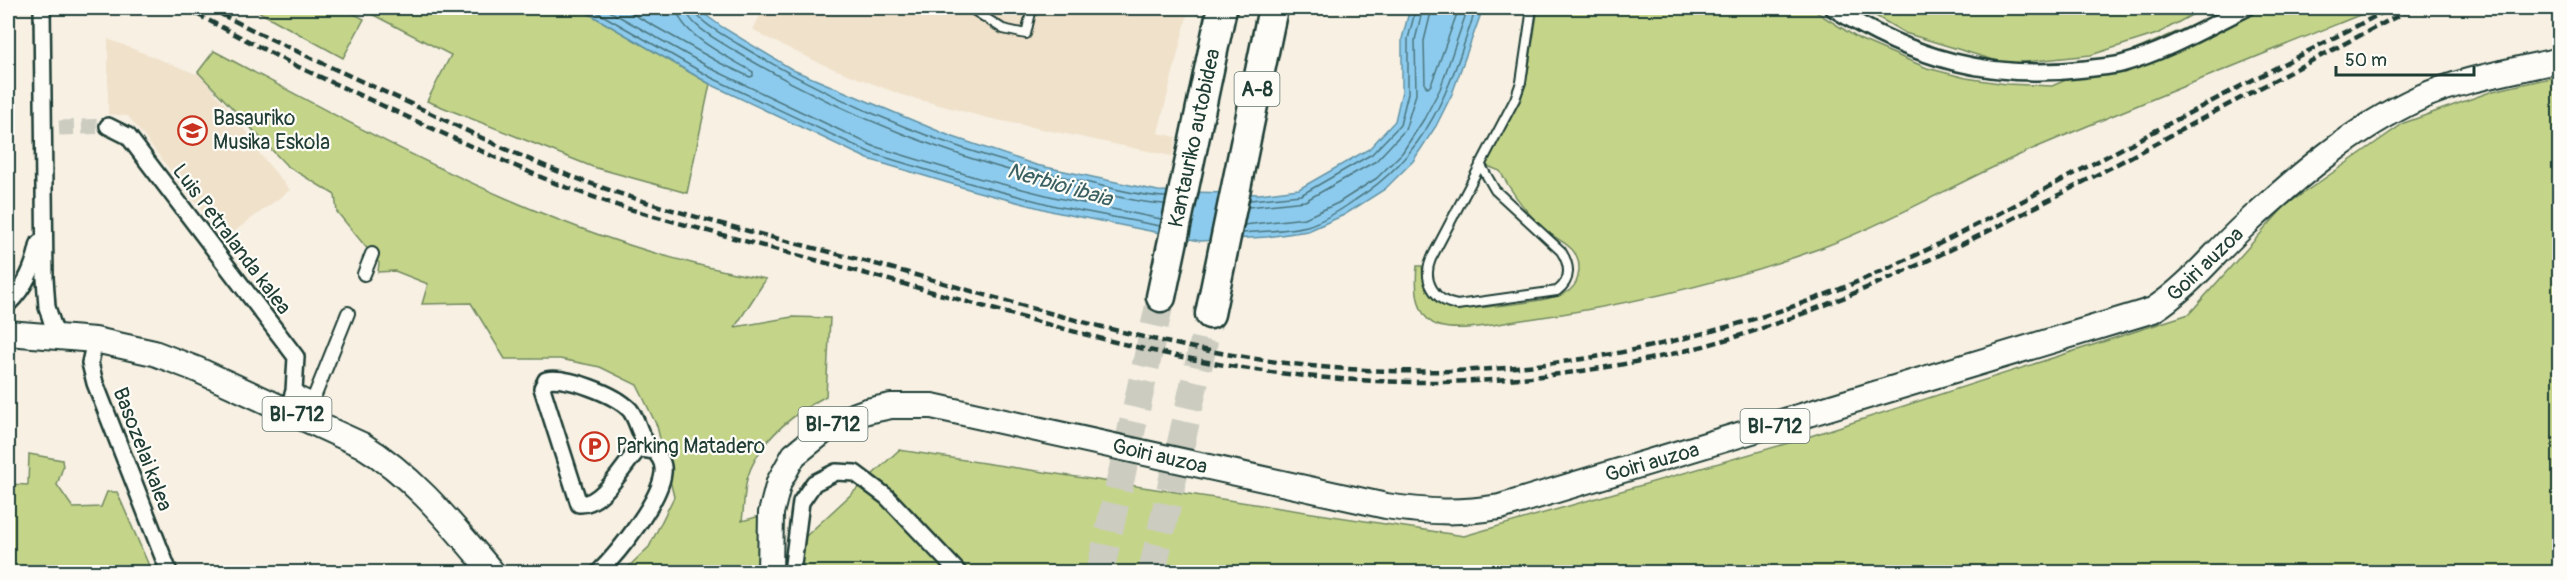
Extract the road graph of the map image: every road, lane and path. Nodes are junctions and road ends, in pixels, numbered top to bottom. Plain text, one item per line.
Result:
1 (42, 8) edge
2 (970, 8) edge
3 (1032, 8) edge
4 (1222, 8) edge
5 (1274, 8) edge
6 (1532, 8) edge
7 (1833, 8) edge
8 (2246, 8) edge
9 (2559, 60) edge
10 (108, 126) tunnel mouth
11 (1480, 164) junction
12 (45, 207) junction
13 (372, 254) dead end
14 (364, 274) dead end
15 (1161, 297) tunnel mouth
16 (8, 303) edge
17 (348, 313) dead end
18 (1210, 314) tunnel mouth
19 (11, 330) edge
20 (56, 335) junction
21 (95, 340) junction
22 (291, 401) junction
23 (655, 451) junction
24 (169, 573) edge
25 (492, 573) edge
26 (599, 573) edge
27 (770, 573) edge
28 (792, 573) edge
29 (958, 573) edge

1 - 12 street
2 - 3 lane
4 - 15 highway, Kantauriko autobidea / A-8
5 - 18 highway, A-8
6 - 11 lane
7 - 8 street
9 - 27 main road, Goiri auzoa / BI-712
10 - 22 street, Luis Petralanda kalea
11 - 11 lane
12 - 16 street
12 - 20 street
13 - 14 street
17 - 22 street
19 - 20 main road, BI-712
20 - 21 main road, BI-712
21 - 22 main road, BI-712
21 - 24 street, Basozelai kalea
22 - 25 main road, BI-712
23 - 23 street
23 - 26 street
28 - 29 street

